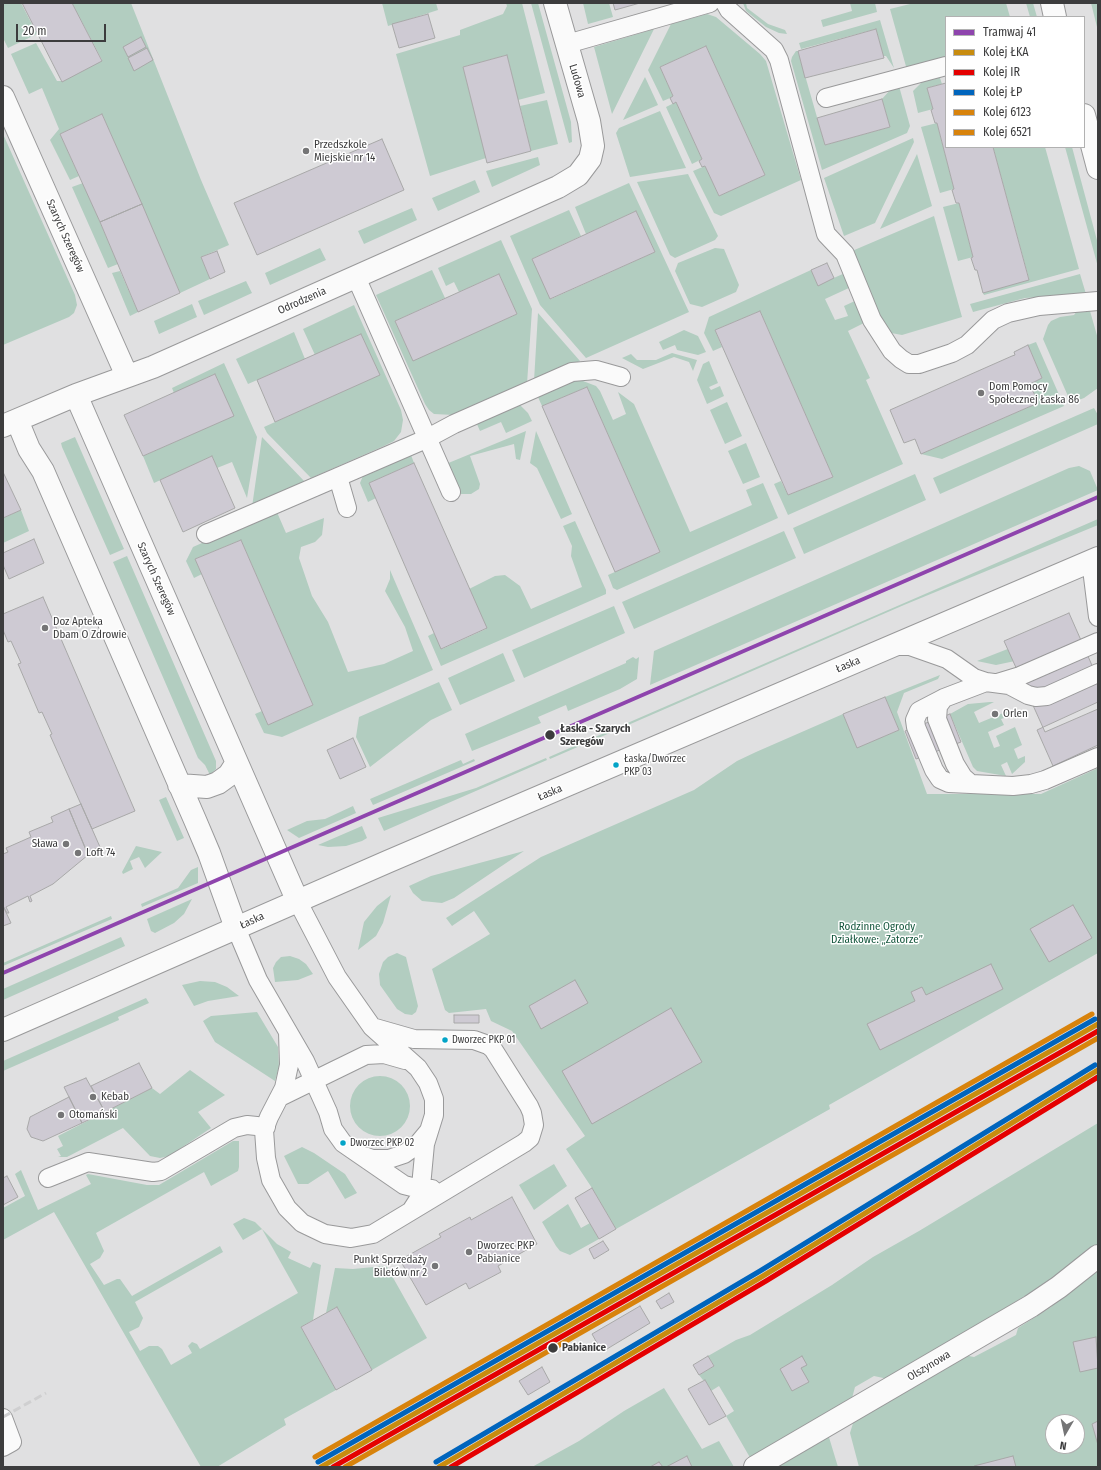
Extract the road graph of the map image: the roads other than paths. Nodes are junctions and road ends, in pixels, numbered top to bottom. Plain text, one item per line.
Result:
1 (555, 3) edge
2 (710, 3) edge
3 (725, 3) edge
4 (1052, 3) edge
5 (1055, 16) edge
6 (567, 44) junction
7 (945, 66) edge
8 (3, 97) edge
9 (826, 98) dead end
10 (1098, 110) edge
11 (1085, 116) edge
12 (1085, 120) edge
13 (590, 159) joint
14 (1098, 168) edge
15 (356, 277) junction
16 (1098, 301) edge
17 (127, 376) junction
18 (621, 377) dead end
19 (76, 395) junction
20 (10, 423) edge
21 (426, 439) junction
22 (338, 477) junction
23 (451, 492) dead end
24 (347, 508) dead end
25 (206, 534) dead end
26 (1095, 560) edge
27 (1098, 617) edge
28 (1098, 642) edge
29 (893, 646) junction
30 (1098, 673) edge
31 (991, 683) junction
32 (1098, 756) edge
33 (236, 764) junction
34 (179, 785) junction
35 (298, 902) junction
36 (236, 928) junction
37 (372, 1027) junction
38 (3, 1030) edge
39 (288, 1032) junction
40 (350, 1064) junction
41 (418, 1068) junction
42 (314, 1081) junction
43 (280, 1097) junction
44 (328, 1112) junction
45 (266, 1127) junction
46 (428, 1131) junction
47 (356, 1153) junction
48 (48, 1178) dead end
49 (421, 1188) junction
50 (448, 1189) junction
51 (411, 1211) junction
52 (1098, 1256) edge
53 (3, 1418) edge
54 (3, 1447) edge
55 (755, 1467) edge

1 - 6 street, Ludowa
2 - 6 lane
3 - 16 lane
4 - 5 street
6 - 13 street, Ludowa
7 - 9 lane
8 - 17 street, Szarych Szeregów
10 - 11 street
12 - 14 street
13 - 15 street, Odrodzenia
15 - 17 street, Odrodzenia
15 - 21 lane
17 - 19 street, Odrodzenia
18 - 21 lane
19 - 20 street, Odrodzenia
19 - 33 street, Szarych Szeregów
20 - 34 street
21 - 22 lane
21 - 23 lane
22 - 24 lane
22 - 25 lane
26 - 27 lane
26 - 29 street, Łaska
28 - 31 lane
29 - 31 lane
29 - 35 street, Łaska
30 - 31 lane
31 - 32 lane
33 - 34 street
33 - 35 street, Szarych Szeregów
34 - 36 street
35 - 36 street, Łaska
35 - 37 lane
36 - 38 street, Łaska
36 - 39 lane
37 - 41 lane
37 - 50 lane
39 - 42 lane
39 - 43 lane
40 - 41 lane
40 - 42 lane
40 - 44 lane
41 - 46 lane
42 - 43 lane
42 - 44 lane
43 - 45 lane
44 - 47 lane
45 - 48 lane
45 - 51 lane
46 - 47 lane
46 - 49 lane
47 - 49 lane
49 - 50 lane
49 - 51 lane
50 - 51 lane
52 - 55 street, Olszynowa
53 - 54 lane

